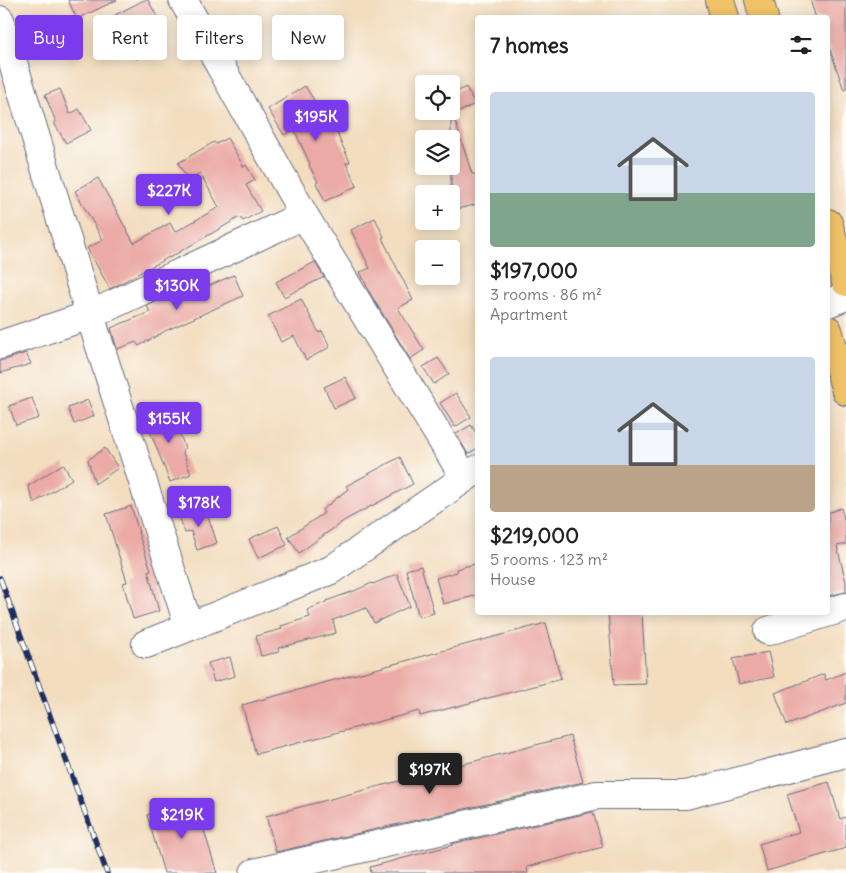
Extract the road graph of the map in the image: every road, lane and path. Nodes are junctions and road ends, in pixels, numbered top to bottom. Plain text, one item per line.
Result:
1 (182, 0) edge
2 (720, 0) edge
3 (758, 0) edge
4 (724, 15) edge
5 (763, 15) edge
6 (0, 20) edge
7 (304, 215) junction
8 (830, 230) edge
9 (846, 282) edge
10 (846, 296) edge
11 (830, 302) edge
12 (90, 315) junction
13 (830, 337) edge
14 (0, 345) edge
15 (846, 390) edge
16 (471, 474) edge
17 (846, 607) edge
18 (830, 612) edge
19 (820, 615) edge
20 (189, 627) junction
21 (768, 631) dead end
22 (146, 644) dead end
23 (846, 753) edge
24 (254, 873) edge

1 - 7 street
2 - 4 main road
3 - 5 main road
6 - 12 street
7 - 12 street
7 - 16 street
8 - 9 main road
10 - 11 street
12 - 14 street
12 - 20 street
13 - 15 main road
16 - 20 street
17 - 18 street
19 - 21 street
20 - 22 street
23 - 24 street

